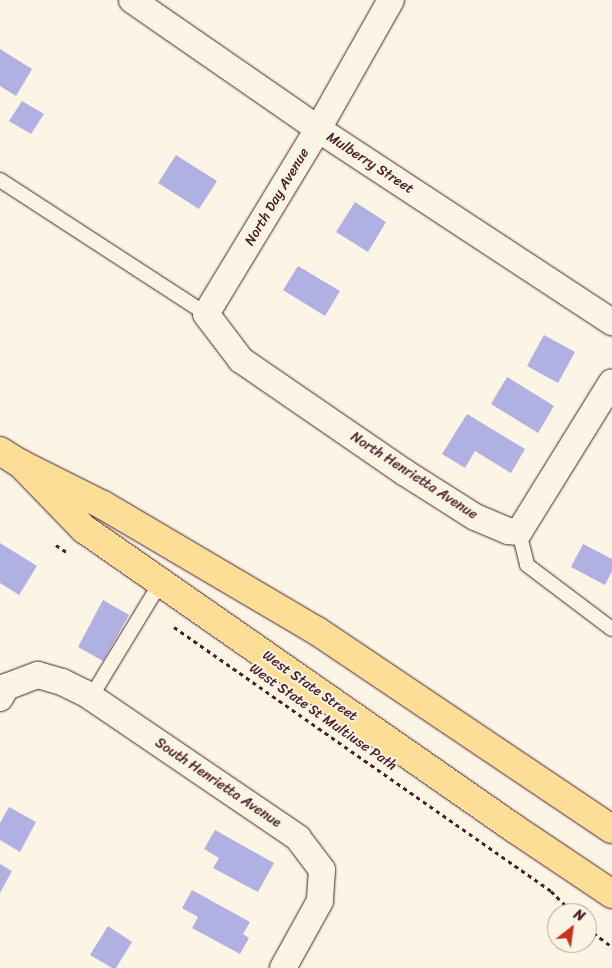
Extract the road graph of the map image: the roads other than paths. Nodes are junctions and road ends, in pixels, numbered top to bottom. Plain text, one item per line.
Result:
1 (132, 0) edge
2 (391, 0) edge
3 (318, 129) junction
4 (0, 180) edge
5 (206, 314) junction
6 (612, 322) edge
7 (612, 382) edge
8 (10, 457) edge
9 (519, 532) junction
10 (161, 582) junction
11 (612, 629) edge
12 (3, 693) edge
13 (91, 697) junction
14 (612, 829) edge
15 (612, 894) edge
16 (283, 968) edge

1 - 3 street, Mulberry Street
2 - 3 street, North Day Avenue
3 - 5 street, North Day Avenue
3 - 6 street, Mulberry Street
4 - 5 lane
5 - 9 street, North Henrietta Avenue
7 - 9 street
8 - 10 main road, West State Street
8 - 14 main road, West State Street
9 - 11 lane
10 - 13 lane
10 - 15 main road, West State Street
12 - 13 street, South Henrietta Avenue
13 - 16 street, South Henrietta Avenue

